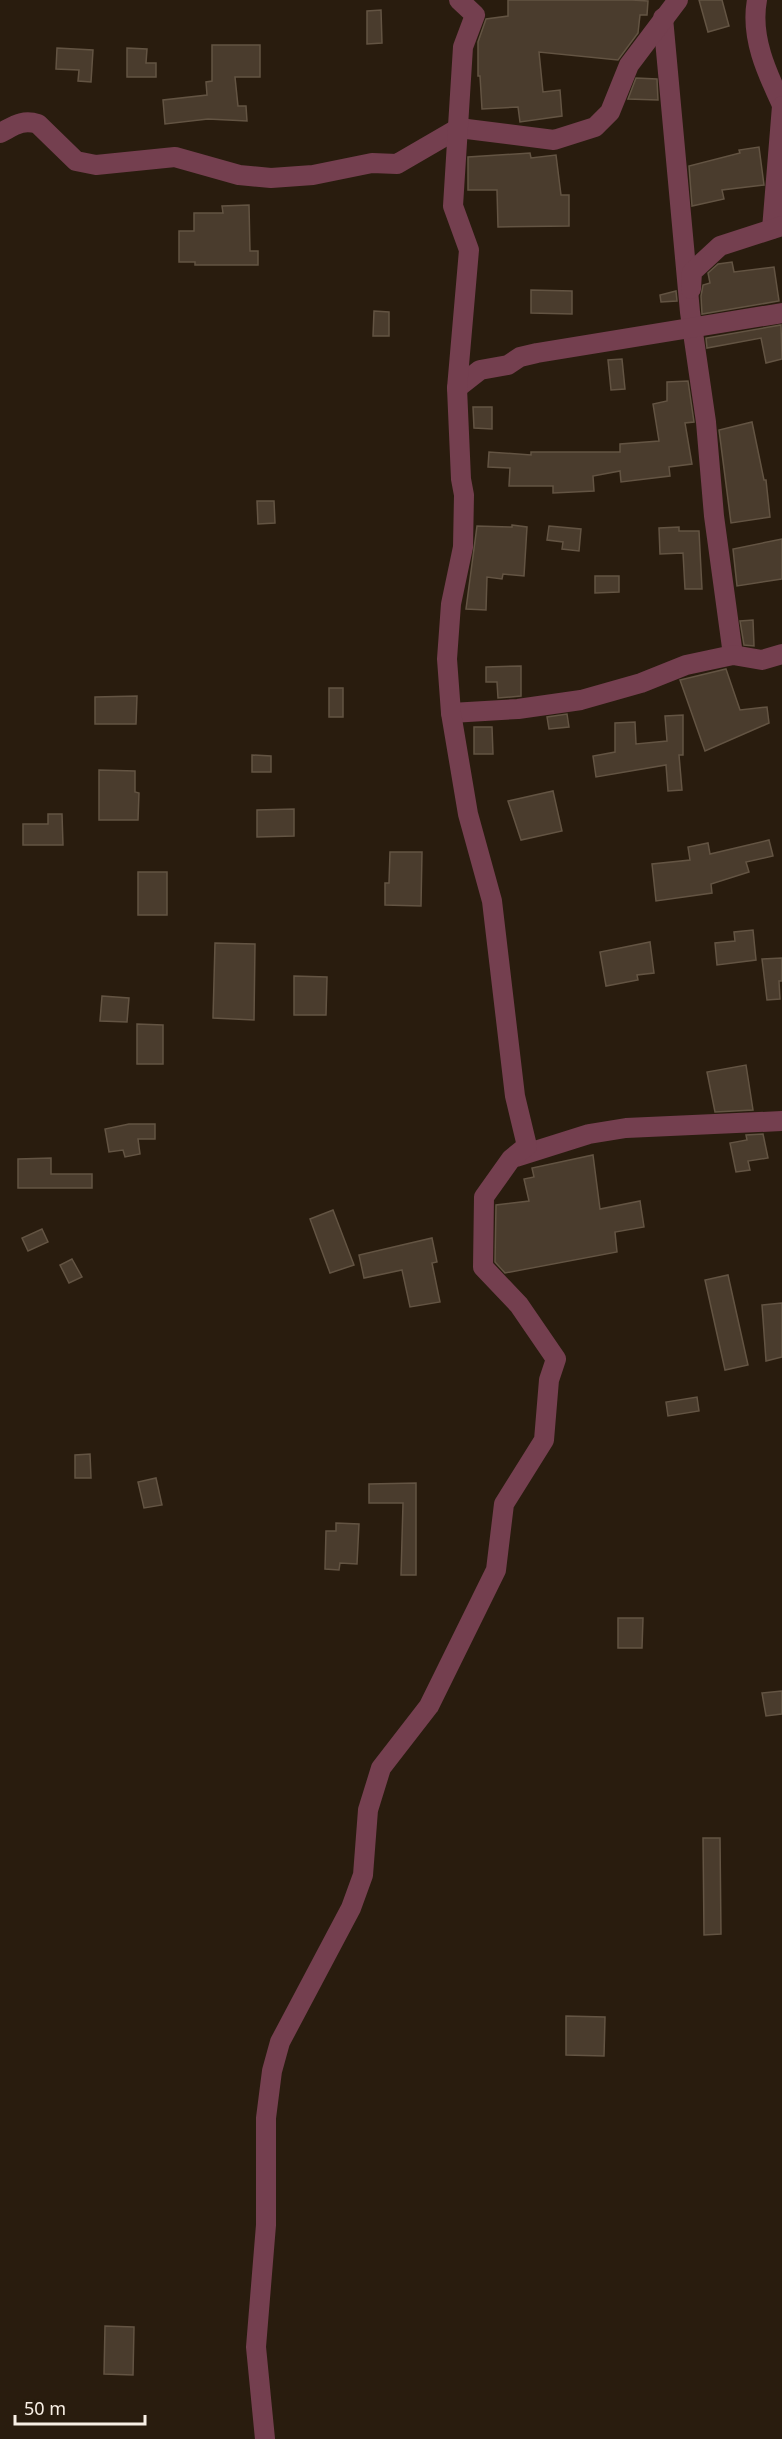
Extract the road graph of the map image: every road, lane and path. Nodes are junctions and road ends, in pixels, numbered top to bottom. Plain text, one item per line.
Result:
1 (459, 0) edge
2 (678, 0) edge
3 (757, 0) edge
4 (663, 18) junction
5 (782, 106) edge
6 (459, 128) junction
7 (0, 133) edge
8 (777, 228) edge
9 (782, 313) edge
10 (691, 320) junction
11 (458, 388) junction
12 (782, 654) edge
13 (733, 655) junction
14 (451, 713) junction
15 (782, 1120) edge
16 (511, 1159) junction
17 (265, 2439) edge

1 - 6 street
2 - 4 street
3 - 5 street
4 - 6 street
4 - 10 street
5 - 8 street
6 - 7 street
6 - 11 street
8 - 10 street
9 - 10 street
10 - 11 street
10 - 13 street
11 - 14 street
12 - 13 street
13 - 14 street
14 - 16 street
15 - 16 street
16 - 17 street

